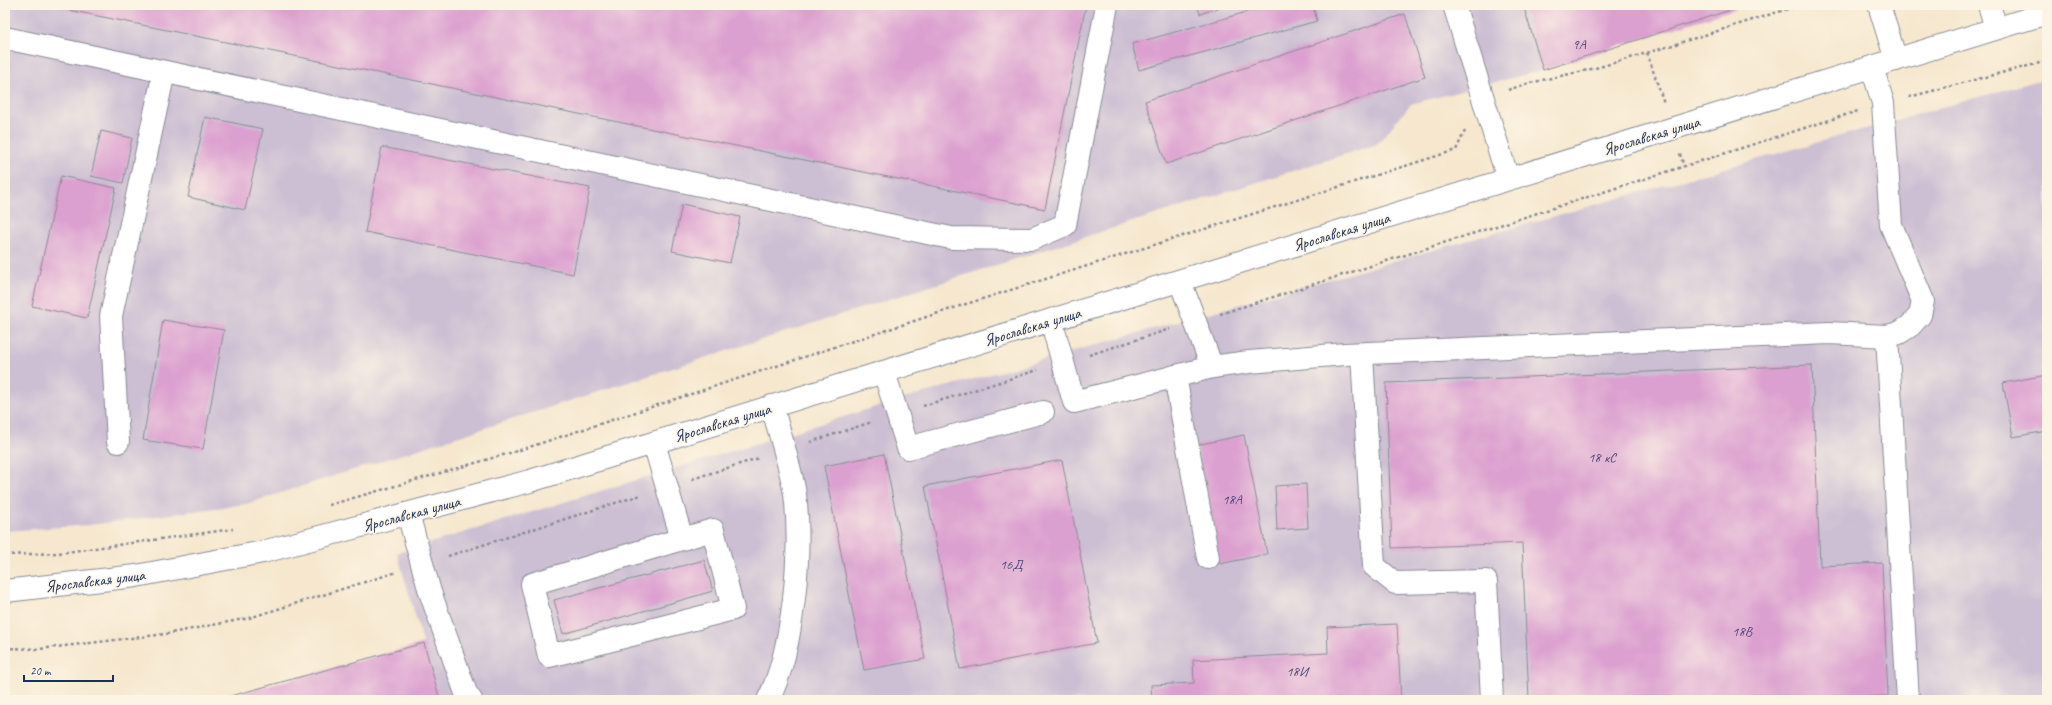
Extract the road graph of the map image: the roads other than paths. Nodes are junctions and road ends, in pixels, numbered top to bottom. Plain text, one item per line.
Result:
1 (1107, 5) edge
2 (1454, 5) edge
3 (1879, 5) edge
4 (1989, 5) edge
5 (2047, 13) edge
6 (1996, 28) junction
7 (5, 38) edge
8 (1896, 60) junction
9 (1872, 67) junction
10 (164, 72) junction
11 (1508, 179) junction
12 (1180, 281) junction
13 (1051, 320) junction
14 (1887, 336) junction
15 (1362, 354) junction
16 (1212, 367) junction
17 (884, 372) junction
18 (1175, 376) junction
19 (772, 406) junction
20 (1043, 412) dead end
21 (118, 442) dead end
22 (654, 443) junction
23 (408, 514) junction
24 (682, 538) junction
25 (1208, 558) dead end
26 (5, 591) edge
27 (771, 698) edge
28 (471, 700) edge
29 (1492, 700) edge
30 (1908, 700) edge

1 - 10 street
2 - 11 street
3 - 8 street
4 - 6 street
5 - 6 street, Ярославская улица
6 - 8 street, Ярославская улица
7 - 10 street
8 - 9 street, Ярославская улица
9 - 11 street, Ярославская улица
9 - 14 street
10 - 21 street
11 - 12 street, Ярославская улица
12 - 13 street, Ярославская улица
12 - 16 street
13 - 17 street, Ярославская улица
13 - 18 street
14 - 15 street
14 - 30 street
15 - 16 street
15 - 29 street
16 - 18 street
17 - 19 street, Ярославская улица
17 - 20 street
18 - 25 street
19 - 22 street, Ярославская улица
19 - 27 street
22 - 23 street, Ярославская улица
22 - 24 street
23 - 26 street, Ярославская улица
23 - 28 street
24 - 24 street

